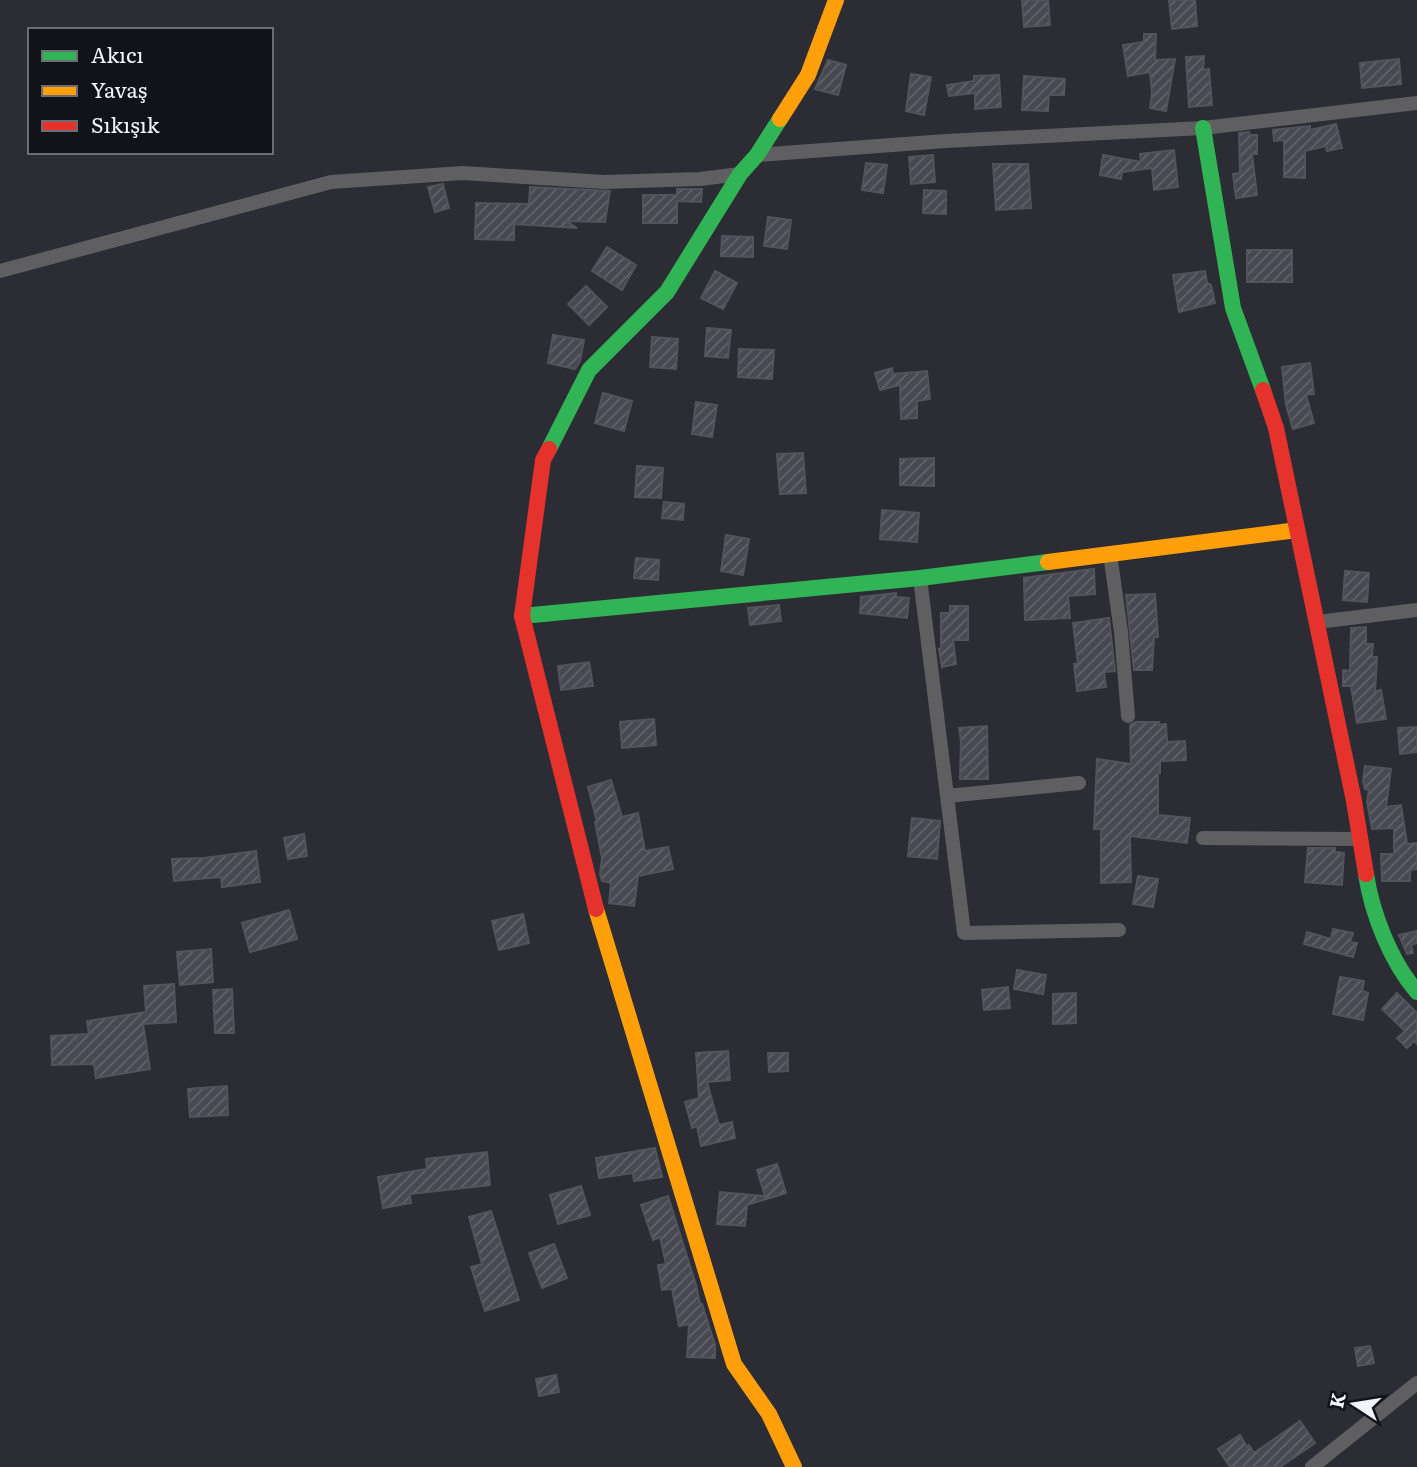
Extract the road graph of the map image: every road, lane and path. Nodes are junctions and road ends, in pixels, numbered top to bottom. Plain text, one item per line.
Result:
1 (836, 0) edge
2 (1417, 103) edge
3 (1203, 128) junction
4 (757, 155) junction
5 (740, 174) junction
6 (0, 271) edge
7 (1297, 530) junction
8 (1110, 554) junction
9 (920, 578) junction
10 (1417, 610) edge
11 (522, 616) junction
12 (1317, 622) junction
13 (1128, 716) dead end
14 (1079, 783) dead end
15 (947, 796) junction
16 (1203, 838) dead end
17 (1360, 839) junction
18 (1119, 930) dead end
19 (1417, 992) edge
20 (1417, 1383) edge
21 (794, 1467) edge
22 (1312, 1467) edge

1 - 4 street
2 - 3 street
3 - 4 street
3 - 7 street
4 - 5 street
5 - 6 street
5 - 11 street
7 - 8 street
7 - 12 street
8 - 9 street
8 - 13 street
9 - 11 street
9 - 15 street
10 - 12 street
11 - 21 street
12 - 17 street
14 - 15 street
15 - 18 street
16 - 17 street
17 - 19 street
20 - 22 street

